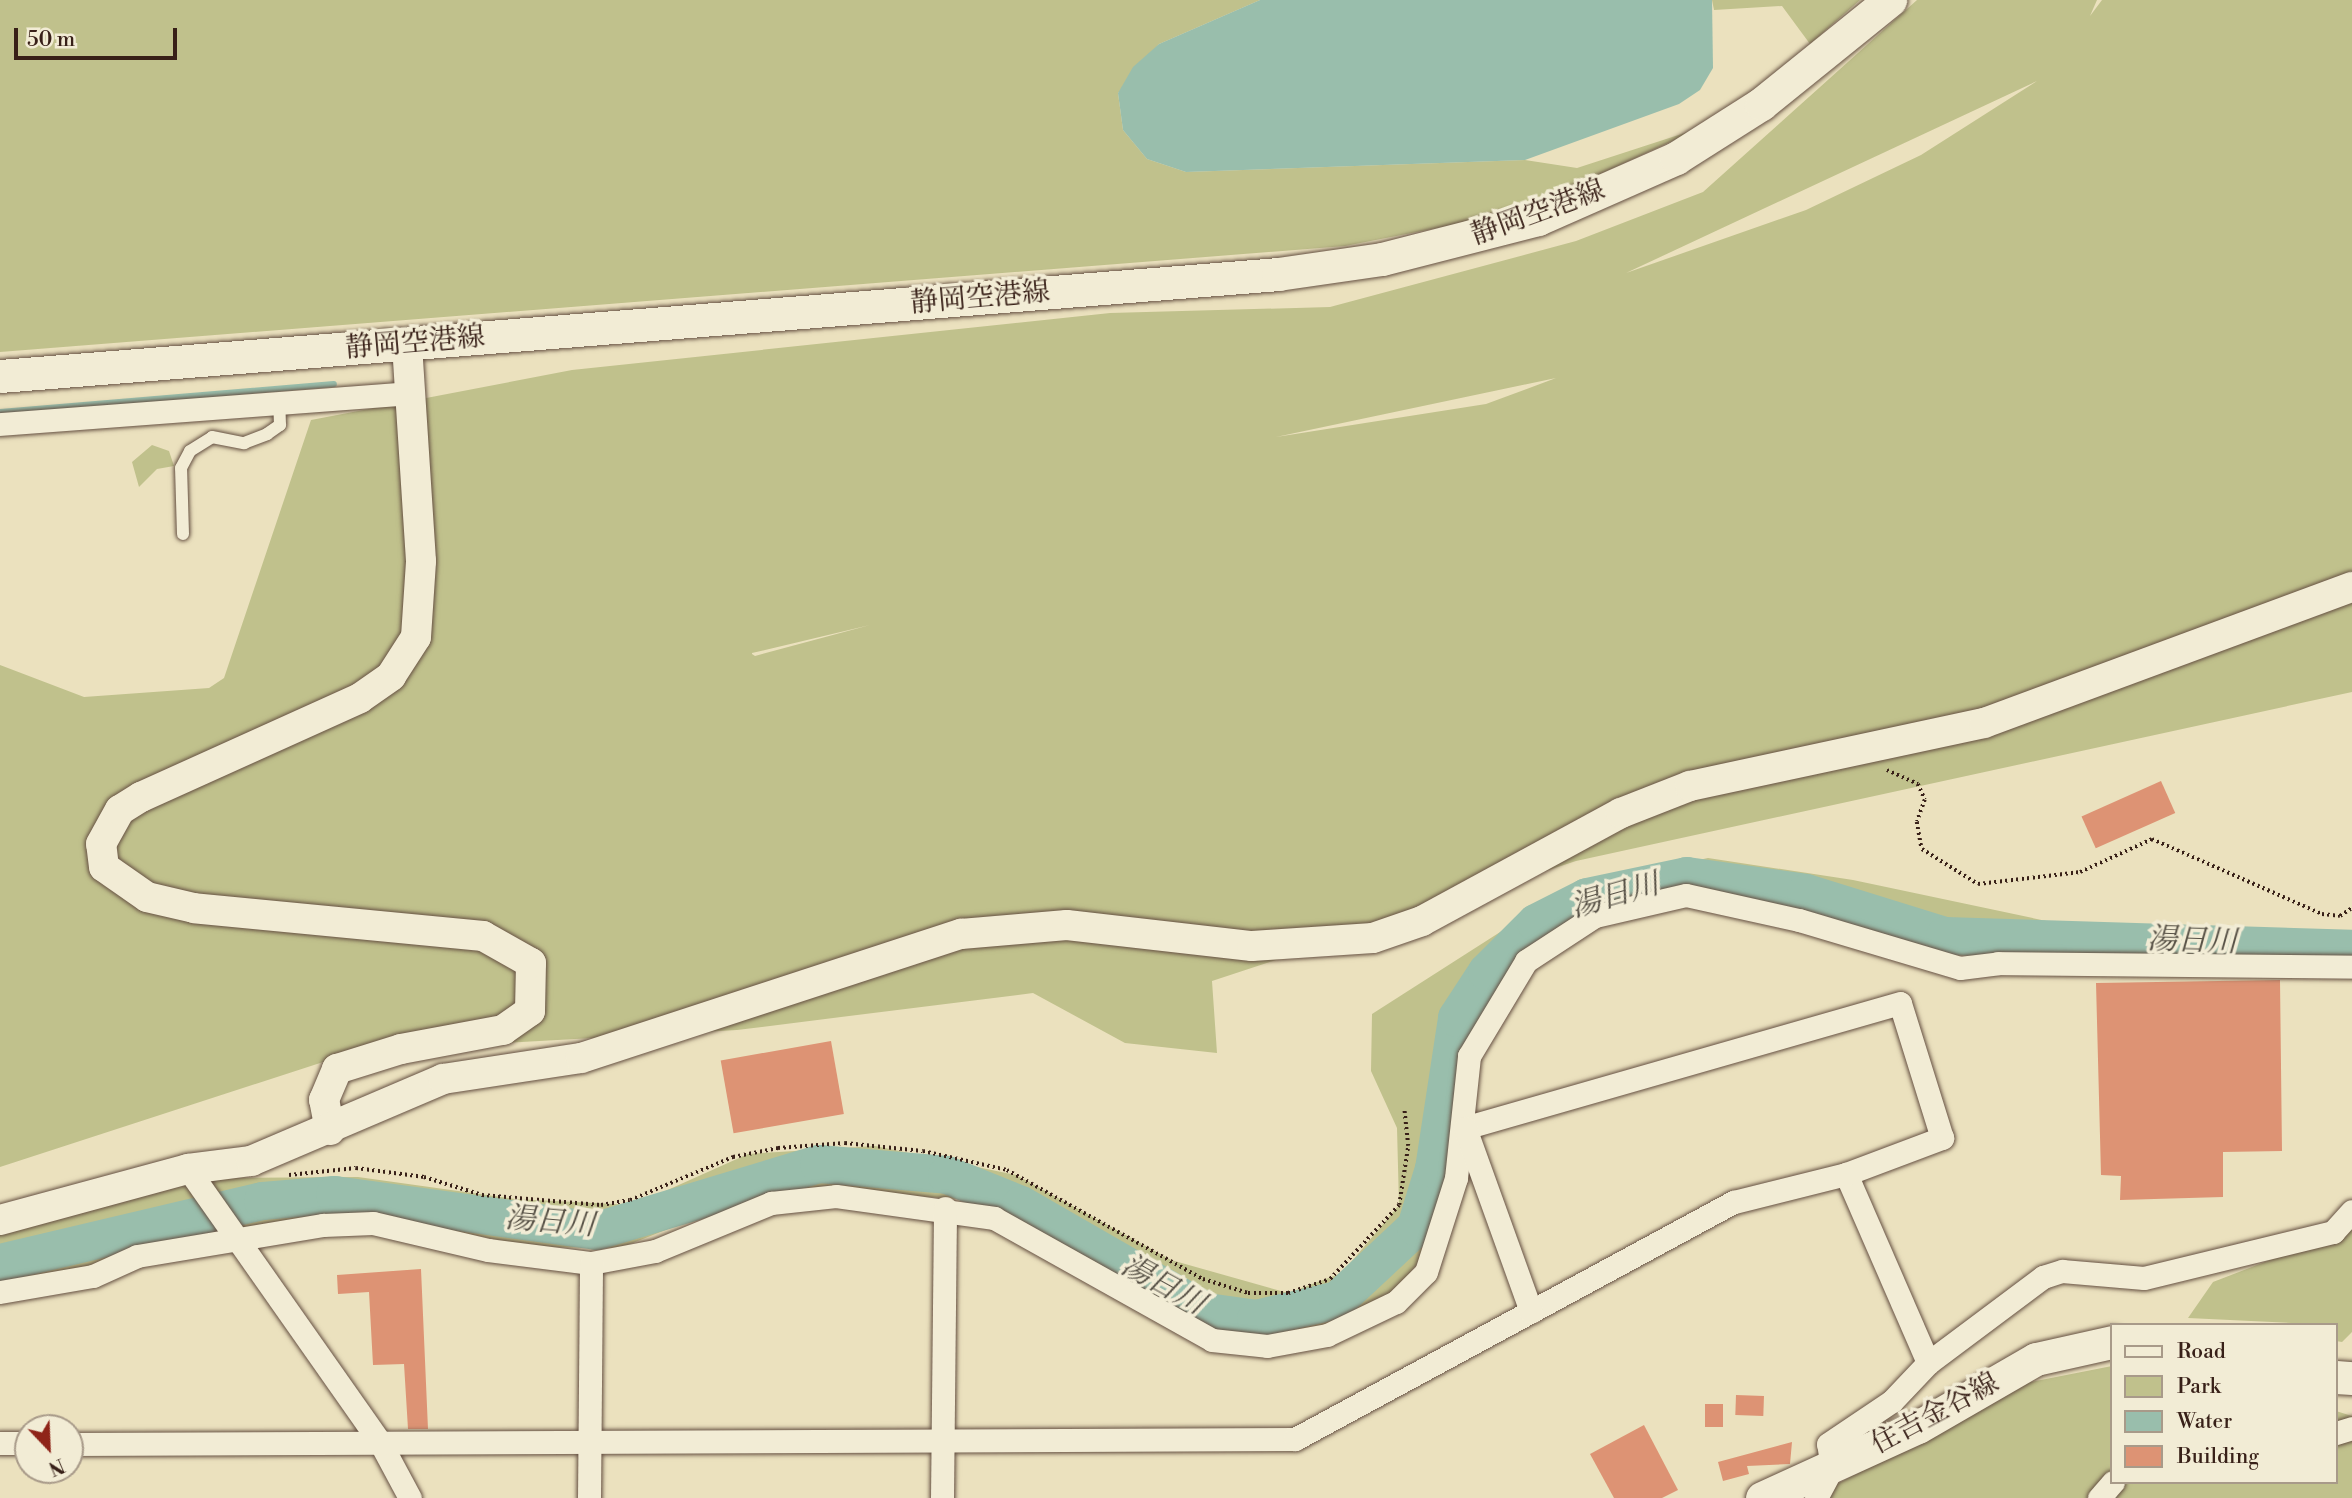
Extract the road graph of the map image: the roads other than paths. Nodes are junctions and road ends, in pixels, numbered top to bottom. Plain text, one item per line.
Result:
1 (1890, 0) edge
2 (407, 344) junction
3 (0, 376) edge
4 (410, 393) junction
5 (279, 401) junction
6 (0, 424) edge
7 (183, 534) dead end
8 (2352, 587) edge
9 (2352, 967) edge
10 (1465, 1128) junction
11 (331, 1130) junction
12 (188, 1169) junction
13 (1846, 1174) junction
14 (945, 1208) junction
15 (2352, 1211) edge
16 (0, 1220) edge
17 (238, 1239) junction
18 (591, 1263) junction
19 (0, 1292) edge
20 (1531, 1311) junction
21 (2110, 1342) edge
22 (1928, 1363) junction
23 (942, 1441) junction
24 (589, 1443) junction
25 (84, 1444) edge
26 (381, 1444) junction
27 (1832, 1468) junction
28 (2111, 1484) edge
29 (410, 1498) edge
30 (589, 1498) edge
31 (942, 1498) edge
32 (1762, 1498) edge
33 (1816, 1498) edge
34 (2099, 1498) edge

1 - 2 main road, 静岡空港線
2 - 3 main road, 静岡空港線
2 - 4 street
4 - 5 street
4 - 11 street
5 - 6 street
5 - 7 lane
8 - 11 street
9 - 10 street
10 - 13 street
10 - 14 street
10 - 20 street
11 - 12 street
12 - 16 street
12 - 17 street
13 - 20 street
13 - 22 street
14 - 18 street
14 - 23 street
15 - 22 street
17 - 18 street
17 - 19 street
17 - 26 street
18 - 24 street
20 - 23 street
21 - 27 main road, 住吉金谷線
22 - 27 street
23 - 24 street
23 - 31 street
24 - 26 street
24 - 30 street
25 - 26 street
26 - 29 street
27 - 32 main road, 住吉金谷線
27 - 33 street
28 - 34 street

